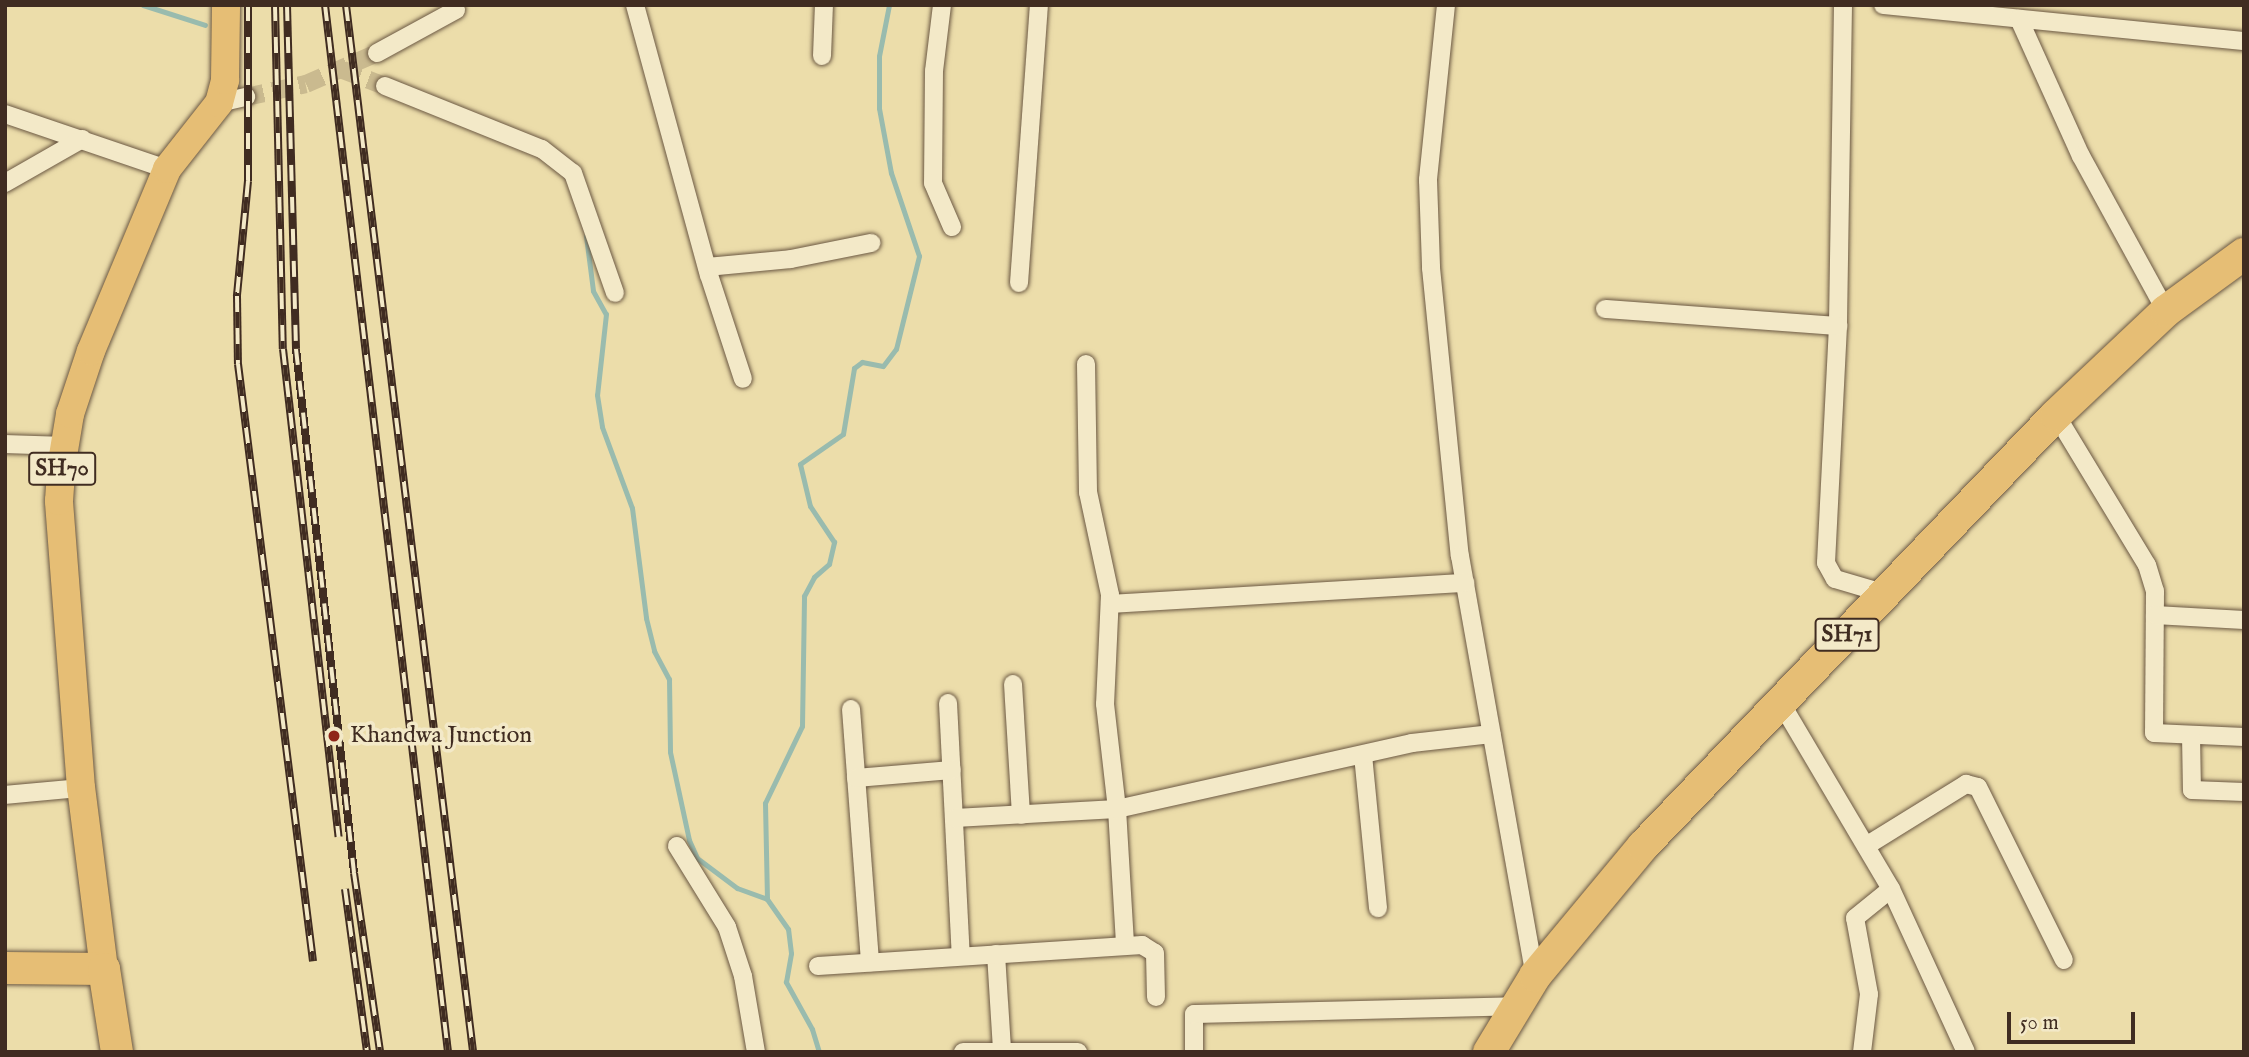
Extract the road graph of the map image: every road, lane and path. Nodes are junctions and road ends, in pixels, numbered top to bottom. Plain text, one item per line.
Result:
1 (226, 5) edge
2 (635, 5) edge
3 (824, 5) edge
4 (942, 5) edge
5 (1039, 5) edge
6 (1447, 5) edge
7 (1843, 5) edge
8 (1883, 5) edge
9 (455, 7) edge
10 (2019, 19) junction
11 (2244, 41) edge
12 (377, 53) tunnel mouth
13 (822, 56) dead end
14 (385, 86) tunnel mouth
15 (5, 114) edge
16 (82, 139) junction
17 (167, 169) junction
18 (5, 183) edge
19 (952, 226) dead end
20 (871, 243) dead end
21 (2244, 254) edge
22 (707, 267) junction
23 (1019, 283) dead end
24 (615, 293) dead end
25 (1605, 309) dead end
26 (2166, 311) junction
27 (1838, 326) junction
28 (1086, 364) dead end
29 (743, 379) dead end
30 (2056, 415) junction
31 (5, 444) edge
32 (65, 446) junction
33 (1465, 583) junction
34 (1886, 594) junction
35 (1110, 604) junction
36 (2155, 615) junction
37 (2244, 620) edge
38 (1013, 684) dead end
39 (948, 703) dead end
40 (1781, 703) junction
41 (851, 709) dead end
42 (1491, 734) junction
43 (2191, 735) junction
44 (2244, 737) edge
45 (1363, 755) junction
46 (952, 769) junction
47 (856, 778) junction
48 (81, 788) junction
49 (2244, 792) edge
50 (5, 795) edge
51 (1117, 809) junction
52 (1021, 815) junction
53 (955, 818) junction
54 (677, 846) dead end
55 (1866, 846) junction
56 (1891, 889) junction
57 (1378, 908) dead end
58 (1125, 944) junction
59 (996, 954) junction
60 (961, 956) junction
61 (2064, 960) dead end
62 (870, 962) junction
63 (818, 966) dead end
64 (5, 968) edge
65 (104, 969) junction
66 (1535, 976) junction
67 (1157, 997) dead end
68 (1516, 1006) junction
69 (1002, 1050) junction
70 (117, 1052) edge
71 (756, 1052) edge
72 (963, 1052) edge
73 (1078, 1052) edge
74 (1194, 1052) edge
75 (1489, 1052) edge
76 (1862, 1052) edge
77 (1966, 1052) edge

1 - 17 main road, SH70
2 - 22 street
3 - 13 street
4 - 19 street
5 - 23 street
6 - 33 street
7 - 27 street
8 - 10 street
9 - 12 street
10 - 11 street
10 - 26 street
14 - 24 street
15 - 16 street
16 - 17 street
16 - 18 street
17 - 32 main road, SH70
20 - 22 street
21 - 26 highway, SH71
22 - 29 street
25 - 27 street
26 - 30 highway, SH71
27 - 34 street
28 - 35 street
30 - 34 highway, SH71
30 - 36 street
31 - 32 street
32 - 48 main road, SH70
33 - 35 street
33 - 42 street
34 - 40 highway, SH71
35 - 51 street
36 - 37 street
36 - 43 street
38 - 52 street
39 - 46 street
40 - 55 street
40 - 66 highway, SH71
41 - 47 street
42 - 45 street
42 - 66 street
43 - 44 street
43 - 49 street
45 - 51 street
45 - 57 street
46 - 47 street
46 - 53 street
47 - 62 street
48 - 50 street
48 - 65 main road, SH70
51 - 52 street
51 - 58 street
52 - 53 street
53 - 60 street
54 - 71 street
55 - 56 street
55 - 61 street
56 - 76 street
56 - 77 street
58 - 59 street
58 - 67 street
59 - 60 street
59 - 69 street
60 - 62 street
62 - 63 street
64 - 65 highway
65 - 70 highway, SH70
66 - 68 highway, SH71
68 - 74 street
68 - 75 highway, SH71
69 - 72 street
69 - 73 street

